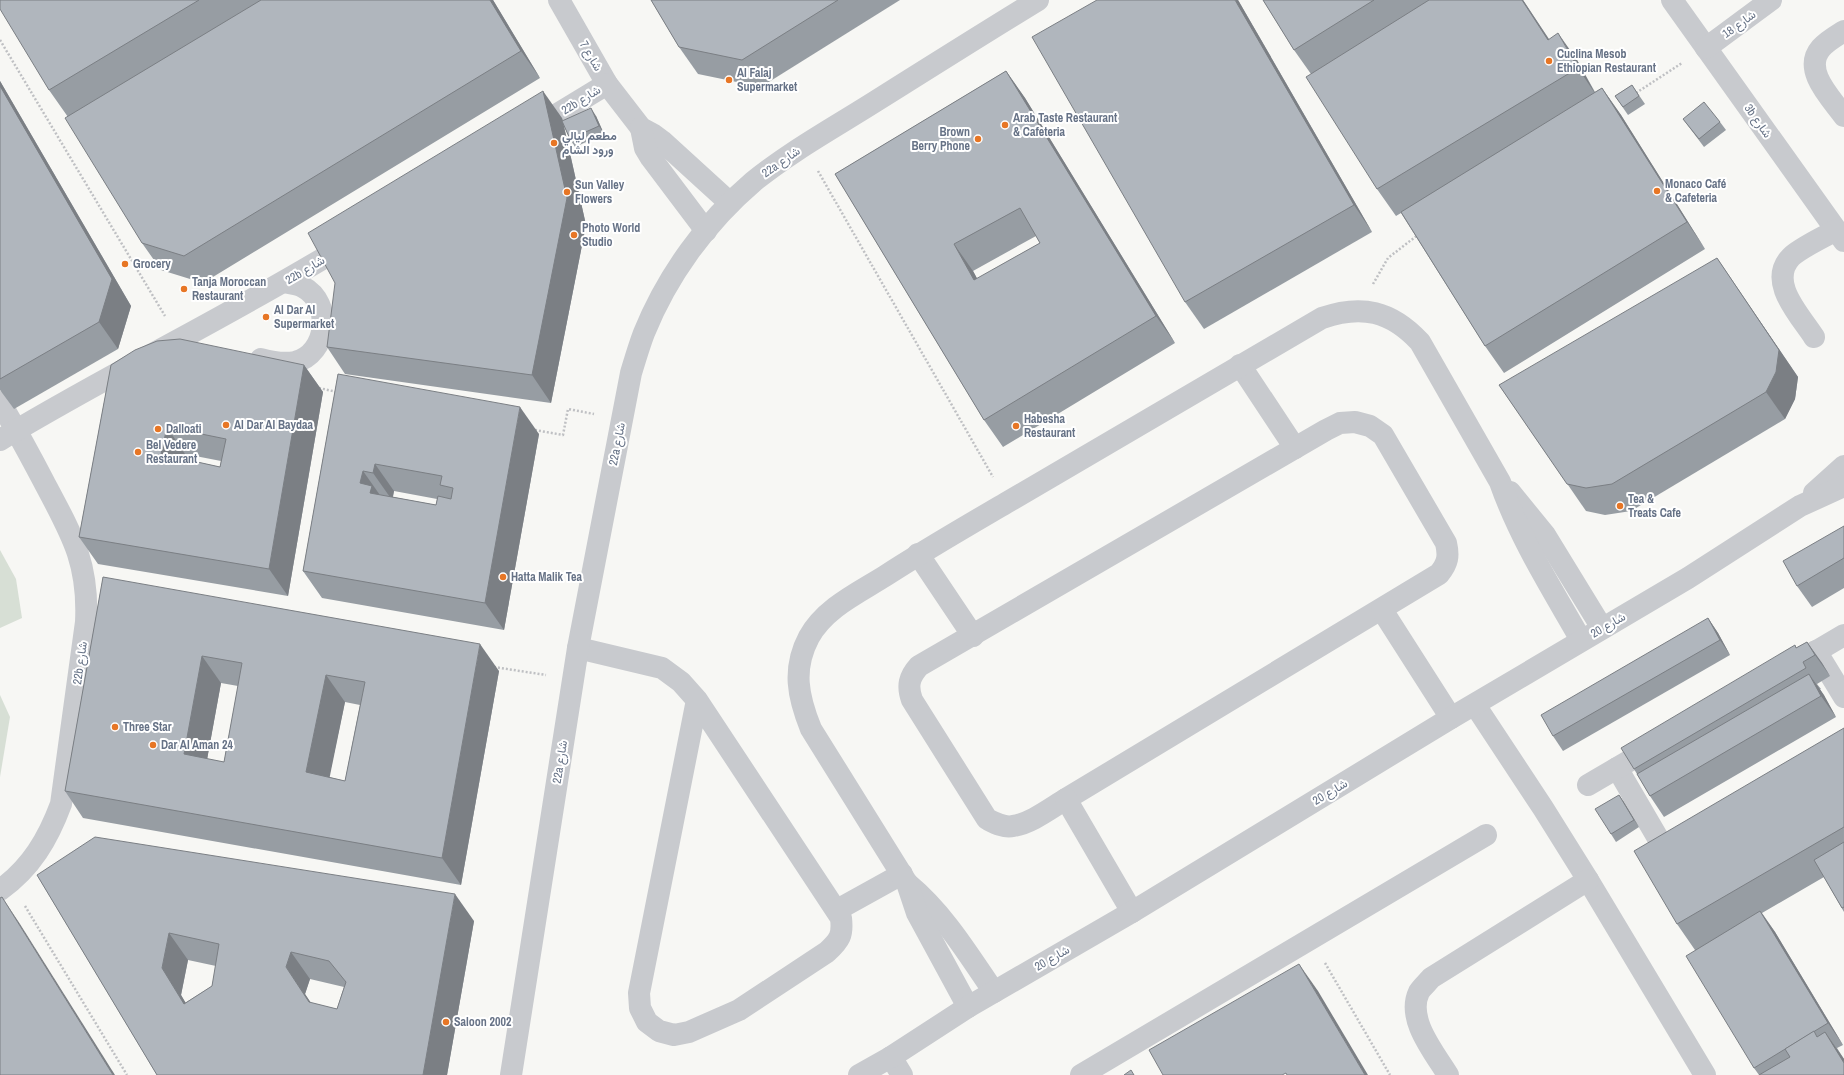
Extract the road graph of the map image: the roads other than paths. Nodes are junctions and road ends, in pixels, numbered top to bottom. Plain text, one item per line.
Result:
1 (559, 0) edge
2 (1038, 0) edge
3 (1672, 0) edge
4 (1771, 0) edge
5 (1844, 31) edge
6 (1706, 48) junction
7 (607, 84) junction
8 (1844, 116) edge
9 (641, 128) junction
10 (513, 142) edge
11 (730, 203) junction
12 (706, 231) junction
13 (366, 232) edge
14 (1840, 236) edge
15 (285, 282) junction
16 (1814, 337) dead end
17 (179, 339) junction
18 (209, 346) edge
19 (239, 354) edge
20 (1240, 366) junction
21 (0, 402) edge
22 (8, 435) edge
23 (1295, 448) junction
24 (1844, 466) edge
25 (1500, 482) junction
26 (1844, 486) edge
27 (1800, 506) junction
28 (918, 554) junction
29 (1382, 610) junction
30 (1602, 628) junction
31 (1844, 635) edge
32 (973, 636) junction
33 (1581, 640) junction
34 (578, 648) junction
35 (1816, 651) junction
36 (1768, 680) edge
37 (1844, 697) edge
38 (697, 700) junction
39 (1475, 705) junction
40 (1451, 718) junction
41 (1645, 752) edge
42 (1617, 768) junction
43 (1588, 785) dead end
44 (1066, 800) junction
45 (1486, 835) dead end
46 (1697, 844) edge
47 (905, 878) junction
48 (1588, 880) junction
49 (6, 886) edge
50 (837, 910) junction
51 (1132, 912) junction
52 (994, 992) junction
53 (968, 1008) junction
54 (897, 1066) edge
55 (511, 1075) edge
56 (859, 1075) edge
57 (1081, 1075) edge
58 (1448, 1075) edge
59 (1705, 1075) edge

1 - 7 street, شارع 7
2 - 11 street, 22a شارع
3 - 6 street, 3b شارع
4 - 6 street, شارع 18
5 - 8 street
6 - 14 street, 3b شارع
7 - 9 street, شارع 7
7 - 10 street, 22b شارع
9 - 11 street, شارع 7
9 - 12 street, شارع 7
11 - 12 street, 22a شارع
12 - 34 street, 22a شارع
13 - 15 street, 22b شارع
14 - 16 street
15 - 17 street, 22b شارع
15 - 19 street
17 - 18 street
17 - 22 street, 22b شارع
20 - 23 street
20 - 25 street
20 - 28 street
21 - 22 street
22 - 49 street, 22b شارع
23 - 29 street
23 - 32 street
24 - 27 street, شارع 20
25 - 30 street
25 - 33 street
26 - 27 street, شارع 20
27 - 30 street, شارع 20
28 - 32 street
28 - 47 street
29 - 40 street
29 - 44 street
30 - 33 street, شارع 20
31 - 35 street
32 - 44 street
33 - 39 street, شارع 20
34 - 38 street
34 - 55 street, 22a شارع
35 - 36 street
35 - 37 street
38 - 50 street
38 - 50 street
39 - 40 street, شارع 20
39 - 48 street
40 - 51 street, شارع 20
41 - 42 street
42 - 43 street
42 - 46 street
44 - 51 street
45 - 57 street
47 - 50 street
47 - 52 street
47 - 53 street
48 - 58 street
48 - 59 street
51 - 52 street, شارع 20
52 - 53 street, شارع 20
53 - 54 street, شارع 20
54 - 56 street, شارع 20

